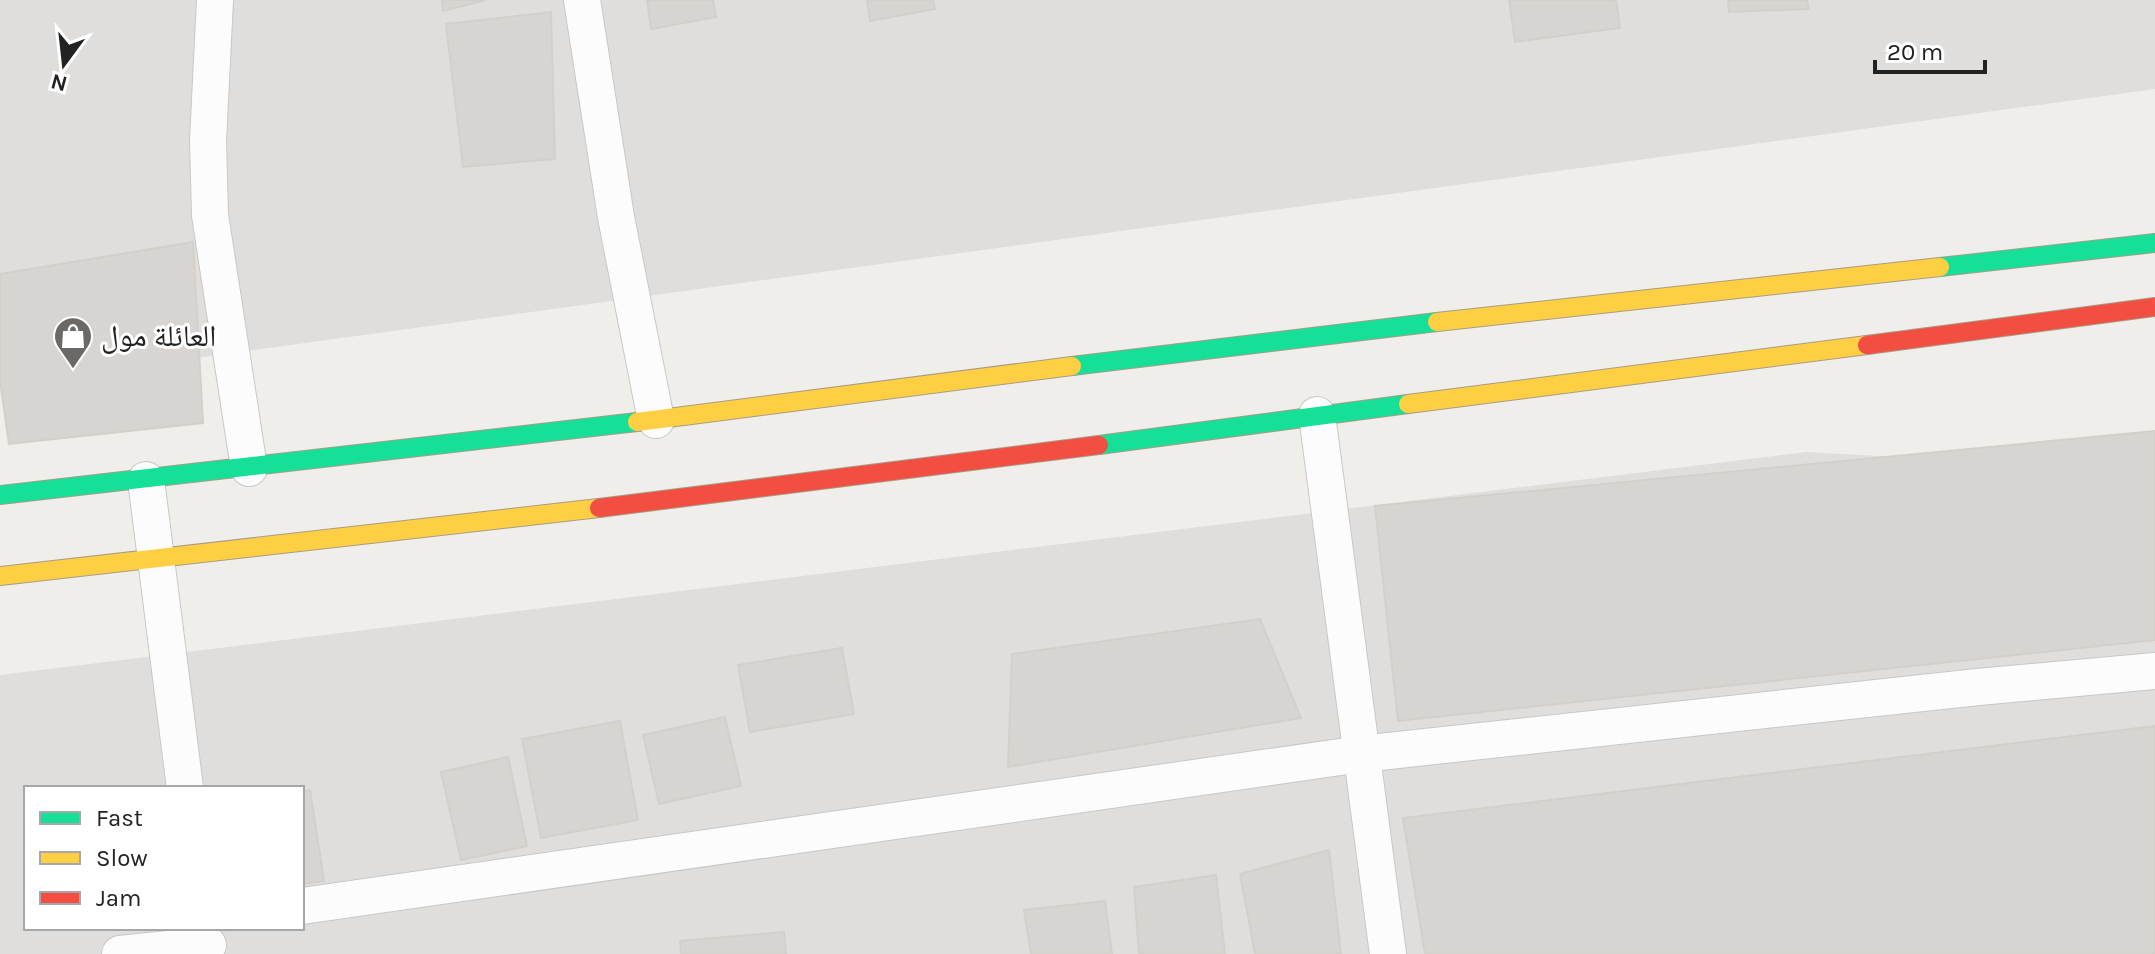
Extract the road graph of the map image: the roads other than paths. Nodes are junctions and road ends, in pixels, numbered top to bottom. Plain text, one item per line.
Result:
1 (215, 0) edge
2 (582, 0) edge
3 (2155, 243) edge
4 (2155, 307) edge
5 (1317, 415) junction
6 (656, 420) junction
7 (249, 468) junction
8 (146, 480) junction
9 (0, 495) edge
10 (155, 557) junction
11 (0, 576) edge
12 (2155, 671) edge
13 (1361, 754) junction
14 (185, 786) edge
15 (304, 906) edge
16 (208, 942) edge
17 (120, 954) edge
18 (1388, 954) edge

1 - 7 street
2 - 6 street
3 - 6 main road
4 - 5 main road
5 - 10 main road
5 - 13 street
6 - 7 main road
7 - 8 main road
8 - 9 main road
8 - 10 street
10 - 11 main road
10 - 14 street
12 - 13 street
13 - 15 street
13 - 18 street
16 - 17 street

